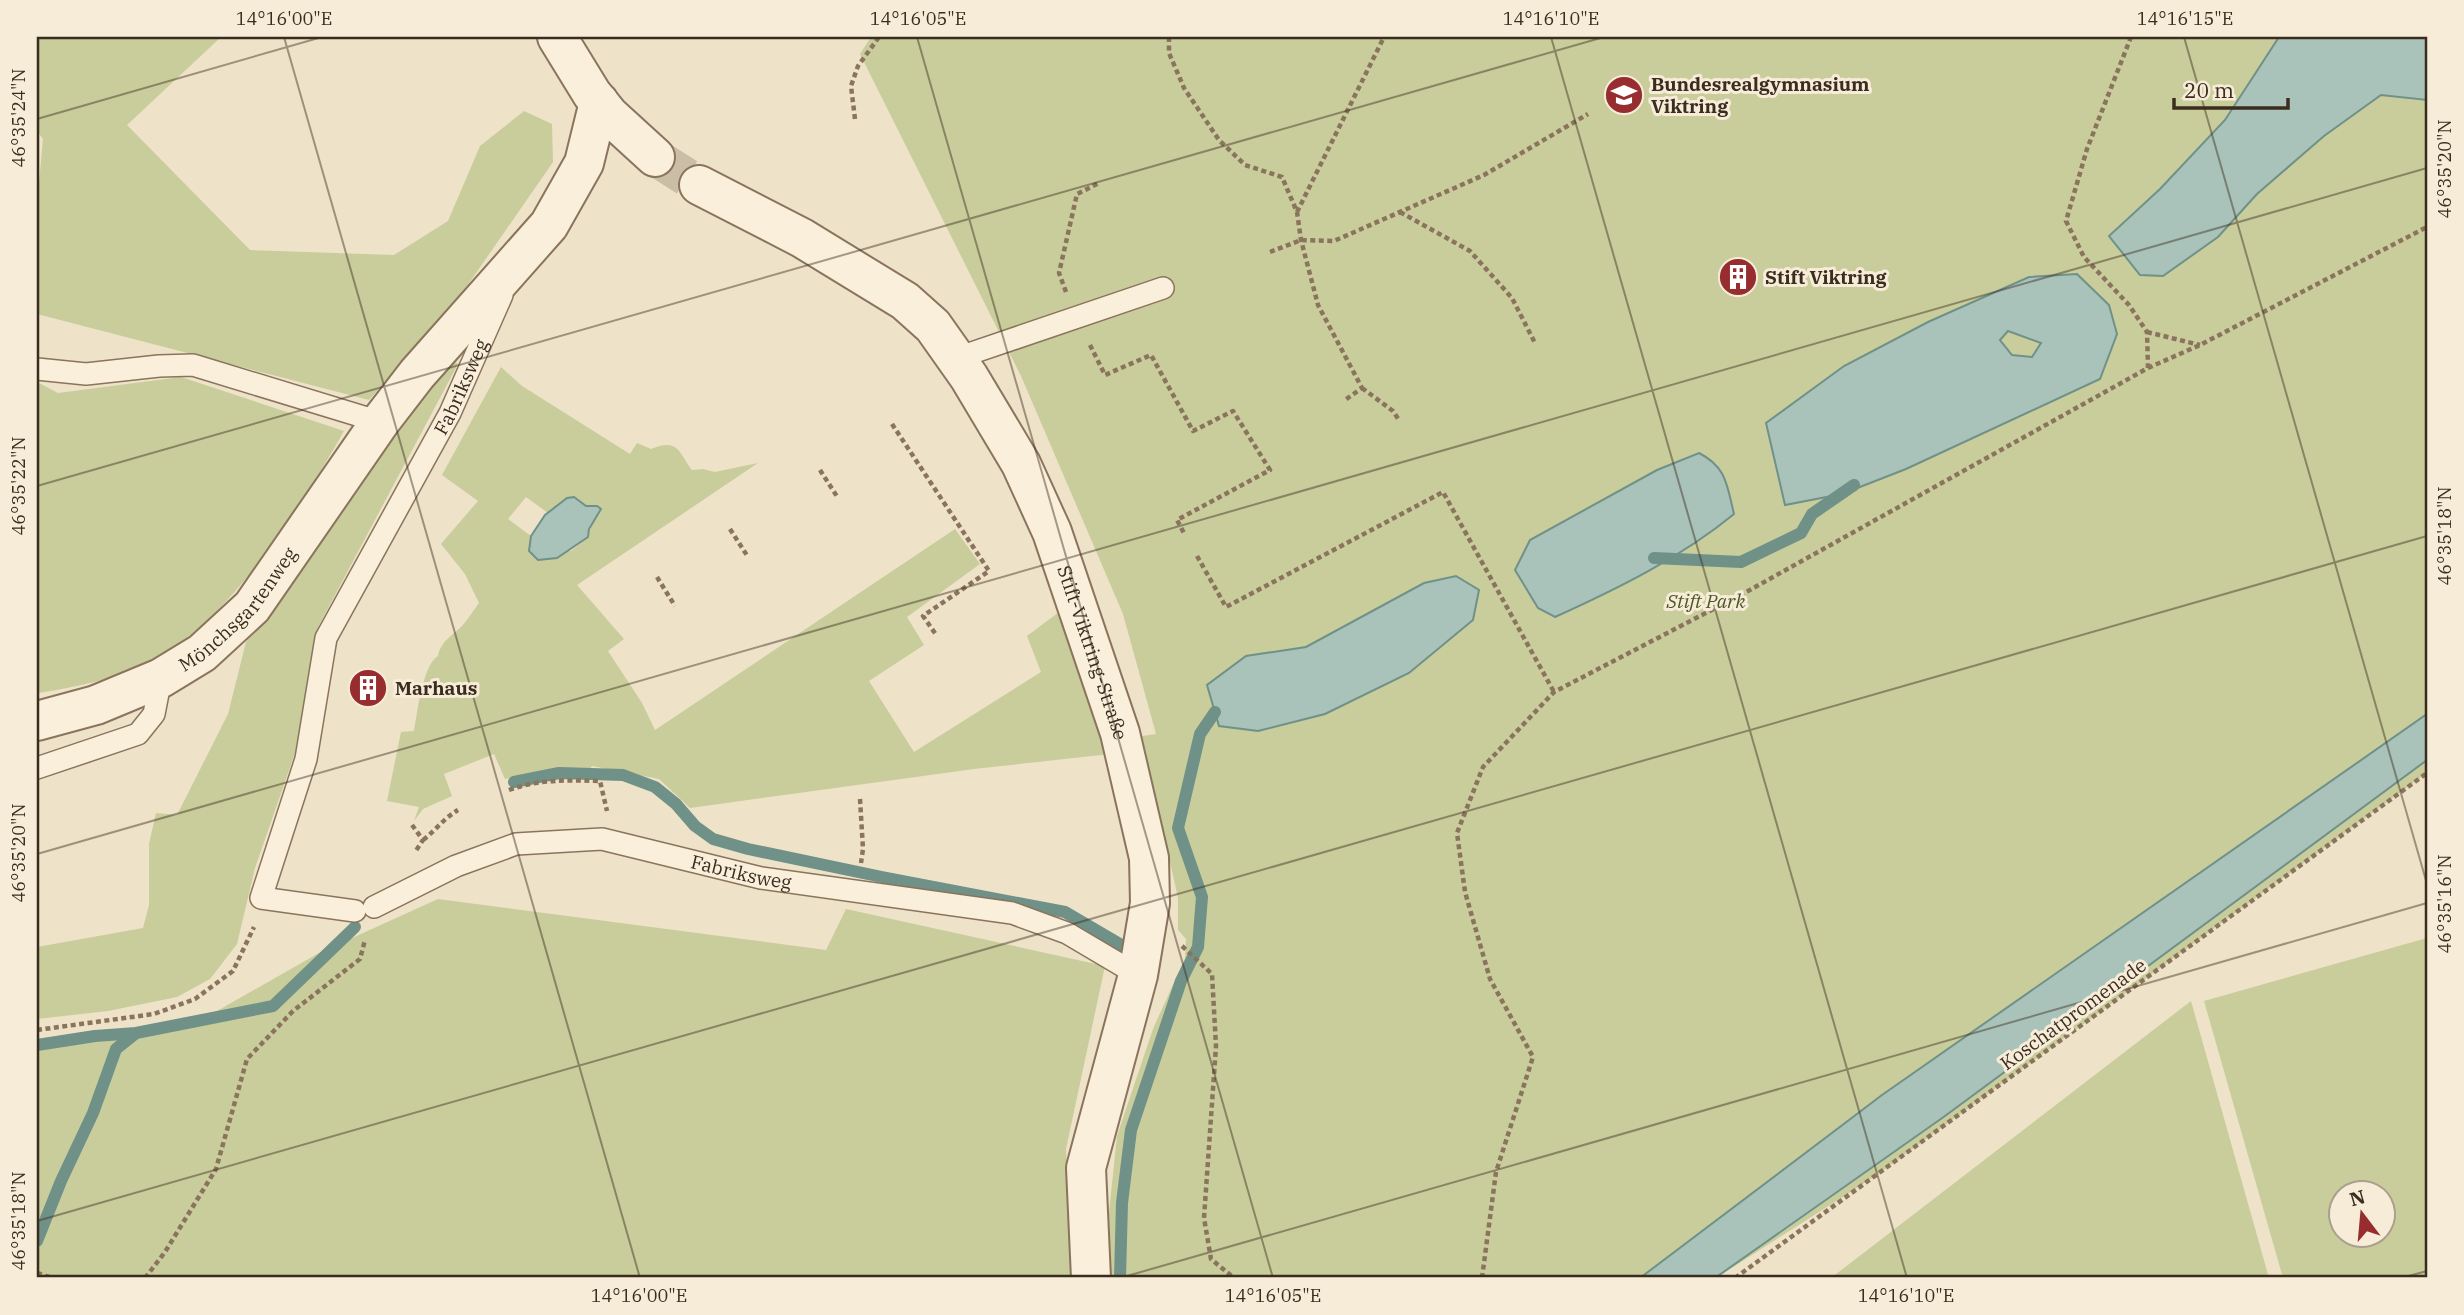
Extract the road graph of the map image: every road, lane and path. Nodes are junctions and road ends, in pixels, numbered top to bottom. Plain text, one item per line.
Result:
1 (557, 37) edge
2 (878, 37) edge
3 (1169, 37) edge
4 (1384, 37) edge
5 (2131, 37) edge
6 (604, 108) junction
7 (1587, 114) dead end
8 (855, 119) dead end
9 (655, 157) tunnel mouth
10 (1099, 183) dead end
11 (699, 185) tunnel mouth
12 (1297, 212) junction
13 (1400, 212) junction
14 (2427, 227) edge
15 (1300, 240) junction
16 (1270, 252) dead end
17 (516, 264) junction
18 (1163, 288) dead end
19 (1076, 317) junction
20 (2147, 332) junction
21 (1535, 342) dead end
22 (2200, 345) junction
23 (957, 358) junction
24 (2148, 368) junction
25 (37, 369) edge
26 (1362, 388) junction
27 (1345, 400) dead end
28 (1399, 420) dead end
29 (380, 422) junction
30 (892, 424) dead end
31 (820, 470) dead end
32 (838, 498) dead end
33 (730, 528) dead end
34 (1185, 535) dead end
35 (1198, 556) dead end
36 (748, 557) dead end
37 (657, 577) dead end
38 (675, 606) dead end
39 (937, 636) dead end
40 (161, 678) junction
41 (1554, 692) junction
42 (37, 721) edge
43 (37, 768) edge
44 (2427, 773) edge
45 (509, 790) dead end
46 (860, 799) dead end
47 (458, 810) dead end
48 (423, 840) dead end
49 (614, 842) junction
50 (860, 866) dead end
51 (261, 898) junction
52 (364, 909) junction
53 (1174, 938) dead end
54 (1126, 967) junction
55 (37, 1030) edge
56 (37, 1273) edge
57 (53, 1278) edge
58 (145, 1278) edge
59 (1091, 1278) edge
60 (1234, 1278) edge
61 (1482, 1278) edge
62 (1735, 1278) edge

1 - 6 street
2 - 8 path
3 - 12 path
4 - 12 path
5 - 20 path
6 - 9 street
6 - 17 street, Fabriksweg
7 - 13 path
10 - 19 path
11 - 23 street, Stift-Viktring-Straße
12 - 15 path
13 - 15 path
13 - 21 path
14 - 22 path
15 - 16 path
15 - 26 path
17 - 29 street, Fabriksweg
17 - 51 lane, Fabriksweg
18 - 19 lane
19 - 23 lane
19 - 34 path
20 - 22 path
20 - 24 path
22 - 24 path
23 - 54 street, Stift-Viktring-Straße
24 - 41 path
25 - 29 lane
26 - 27 path
26 - 28 path
29 - 40 street, Mönchsgartenweg
30 - 39 path
31 - 32 path
33 - 36 path
35 - 41 path
37 - 38 path
40 - 42 street, Mönchsgartenweg
40 - 43 lane
41 - 61 path
44 - 62 path, Koschatpromenade
45 - 49 path
46 - 50 path
47 - 48 path
49 - 52 lane, Fabriksweg
49 - 54 lane, Fabriksweg
51 - 52 lane
51 - 55 path
52 - 58 path
53 - 60 path
54 - 59 street, Stift-Viktring-Straße
56 - 57 path

